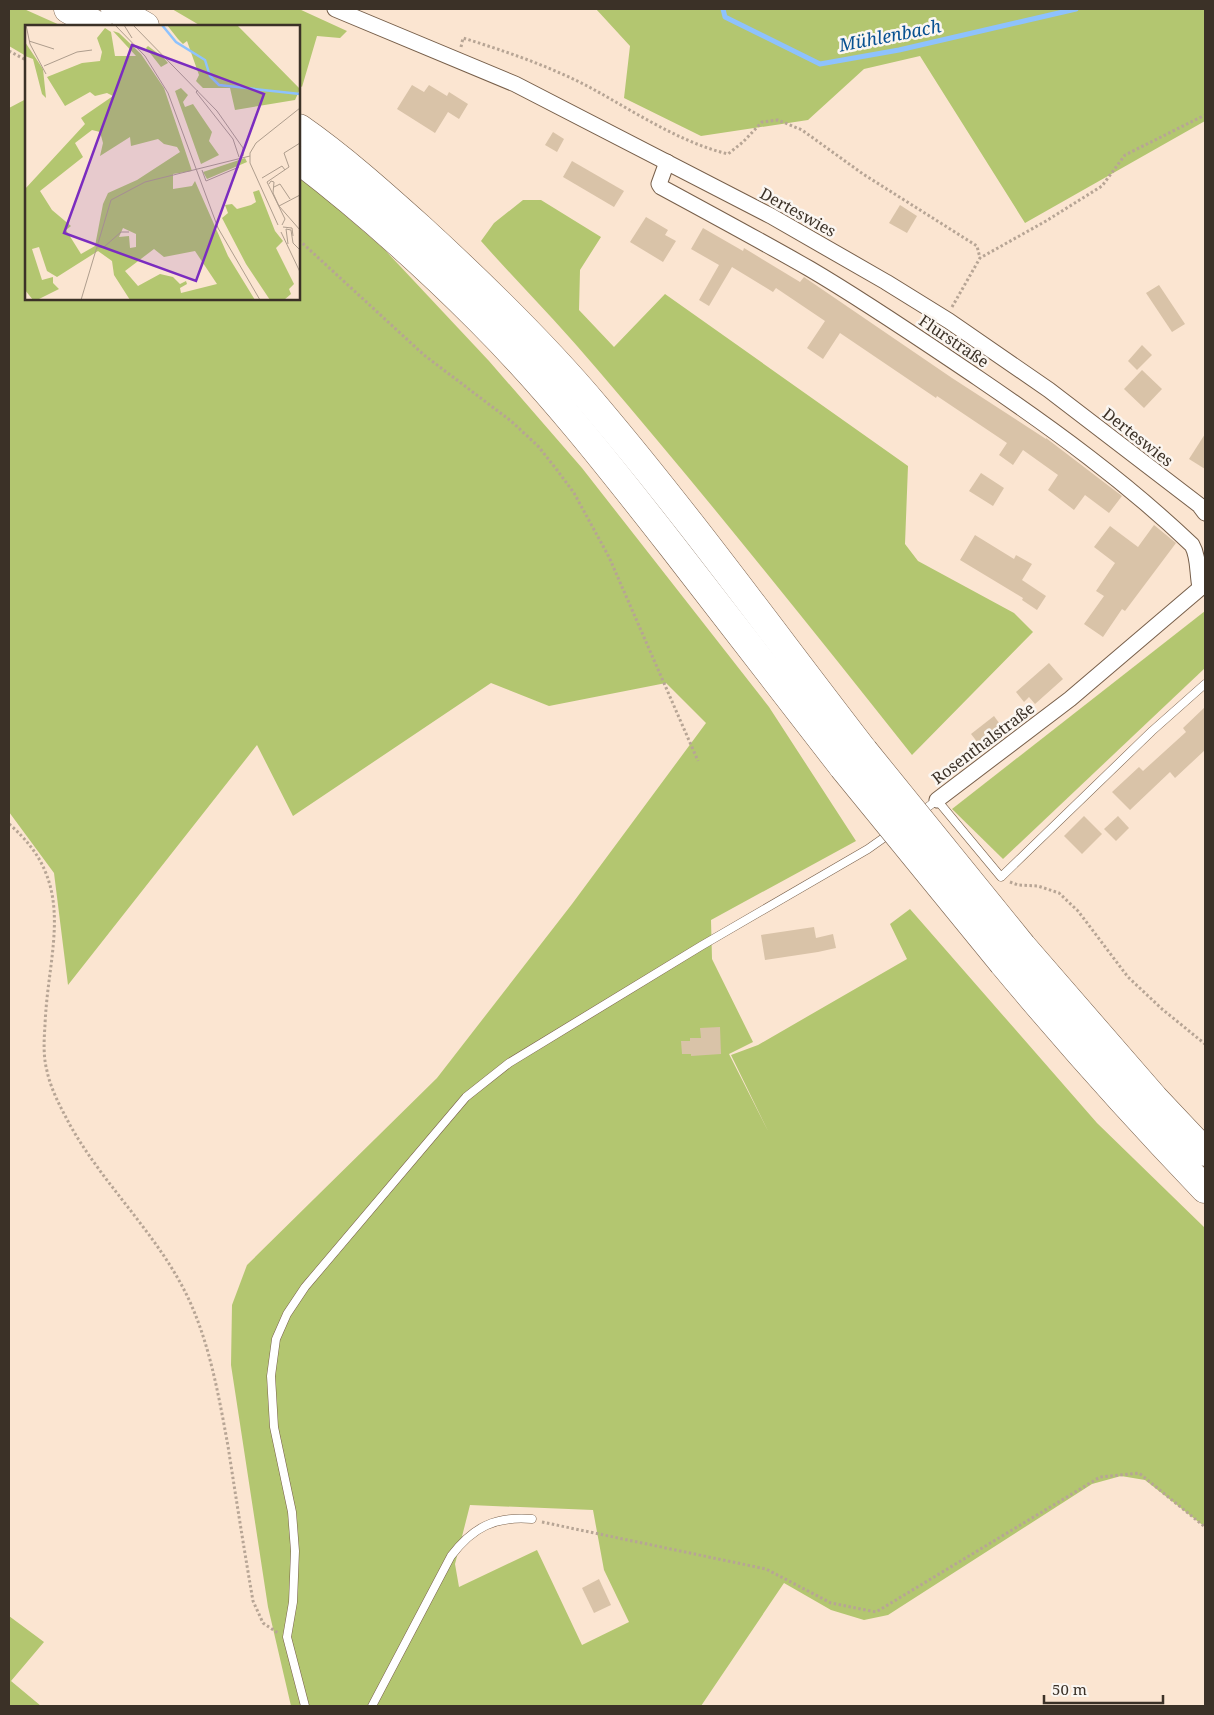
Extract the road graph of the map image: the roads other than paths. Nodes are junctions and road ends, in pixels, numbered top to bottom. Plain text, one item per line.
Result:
1 (68, 9) edge
2 (115, 9) edge
3 (335, 9) edge
4 (96, 25) edge
5 (143, 25) edge
6 (300, 129) edge
7 (300, 161) edge
8 (667, 162) junction
9 (1205, 513) edge
10 (1203, 586) edge
11 (1205, 684) edge
12 (853, 759) junction
13 (937, 800) junction
14 (906, 822) dead end
15 (898, 827) dead end
16 (1013, 954) junction
17 (1205, 1152) edge
18 (1205, 1189) edge
19 (532, 1519) road end
20 (305, 1706) edge
21 (372, 1706) edge

1 - 4 highway
2 - 5 highway
3 - 8 street, Derteswies
6 - 12 highway
7 - 12 highway
8 - 9 street, Derteswies
8 - 10 street, Flurstraße
10 - 13 street, Rosenthalstraße
11 - 13 lane, Rosenthalstraße
12 - 16 highway, bridge
13 - 14 lane
15 - 20 lane
16 - 17 highway
16 - 18 highway
19 - 21 lane

